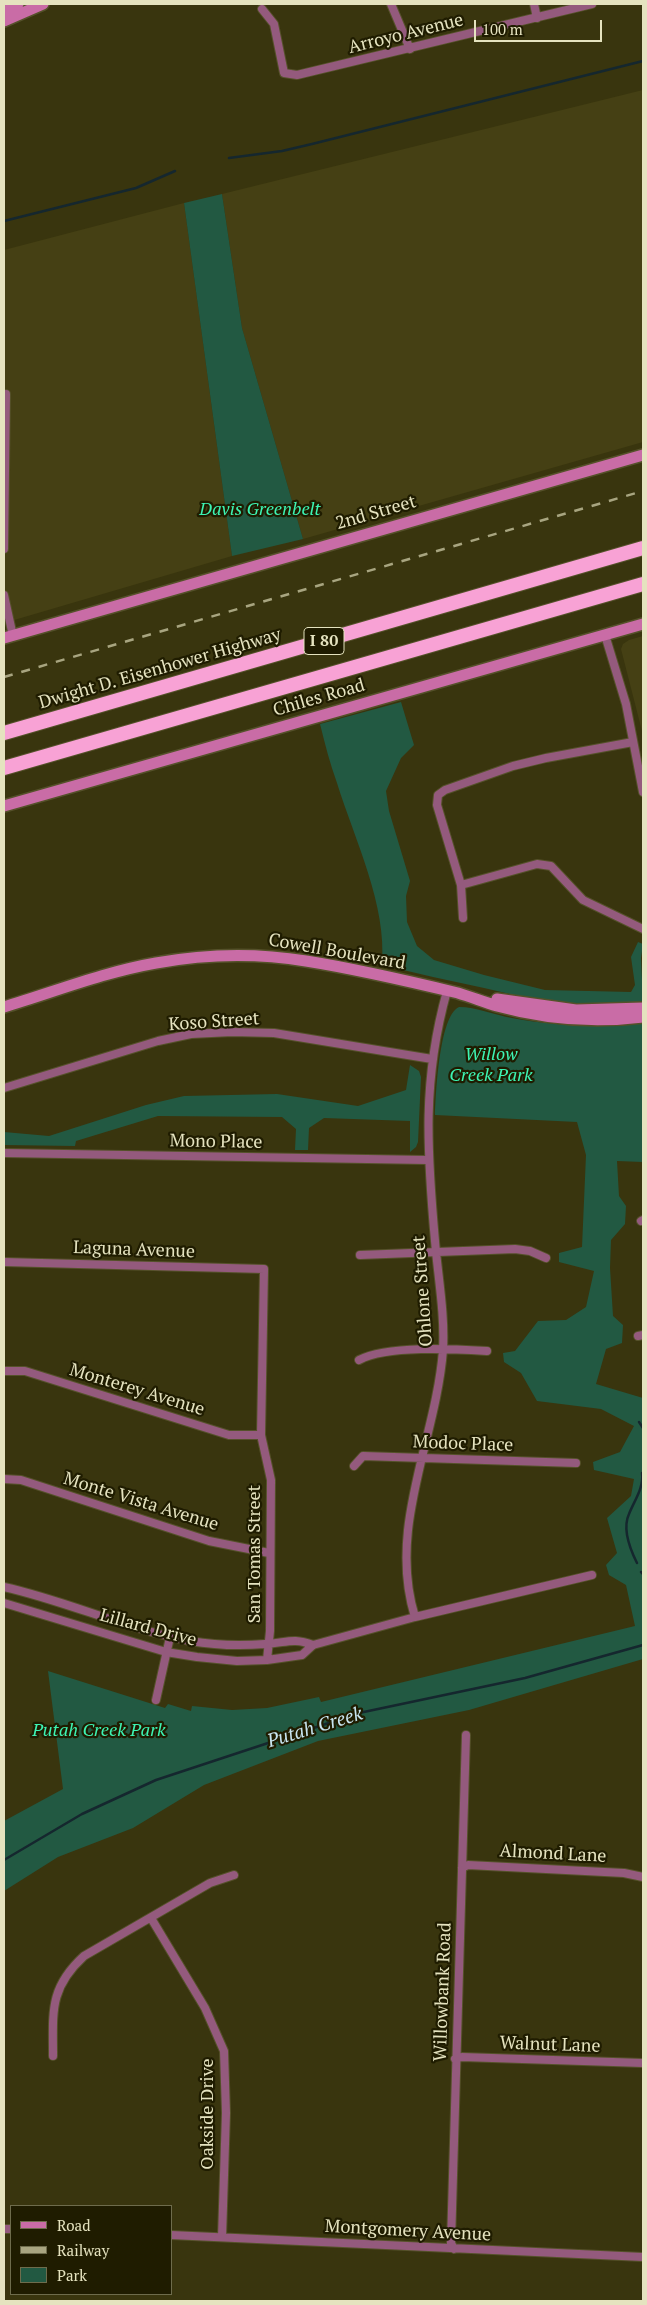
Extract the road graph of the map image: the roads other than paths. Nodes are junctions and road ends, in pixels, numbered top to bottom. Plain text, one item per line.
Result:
1 (18, 4) edge
2 (43, 4) edge
3 (391, 4) edge
4 (534, 4) edge
5 (592, 4) edge
6 (4, 9) edge
7 (262, 9) dead end
8 (537, 18) junction
9 (4, 20) edge
10 (410, 49) junction
11 (6, 394) dead end
12 (643, 455) edge
13 (643, 548) edge
14 (4, 549) edge
15 (643, 584) edge
16 (4, 595) edge
17 (643, 624) edge
18 (605, 635) junction
19 (8, 637) edge
20 (4, 733) edge
21 (633, 742) junction
22 (4, 768) edge
23 (643, 792) edge
24 (4, 806) edge
25 (461, 885) junction
26 (463, 918) dead end
27 (643, 930) edge
28 (447, 991) junction
29 (460, 994) junction
30 (4, 1007) edge
31 (643, 1008) edge
32 (643, 1017) edge
33 (432, 1060) junction
34 (4, 1088) edge
35 (4, 1153) edge
36 (427, 1160) junction
37 (436, 1253) junction
38 (360, 1255) dead end
39 (546, 1258) dead end
40 (4, 1262) edge
41 (264, 1269) joint
42 (443, 1350) junction
43 (487, 1351) dead end
44 (358, 1360) dead end
45 (4, 1371) edge
46 (261, 1435) junction
47 (421, 1458) junction
48 (576, 1463) dead end
49 (354, 1466) dead end
50 (4, 1480) edge
51 (269, 1553) junction
52 (592, 1575) dead end
53 (4, 1587) edge
54 (58, 1602) junction
55 (4, 1603) edge
56 (54, 1617) junction
57 (415, 1617) junction
58 (170, 1637) junction
59 (215, 1644) junction
60 (267, 1644) junction
61 (313, 1645) junction
62 (166, 1652) junction
63 (214, 1659) junction
64 (267, 1660) junction
65 (156, 1700) dead end
66 (466, 1735) dead end
67 (462, 1868) junction
68 (234, 1875) dead end
69 (643, 1877) edge
70 (151, 1918) junction
71 (52, 2056) dead end
72 (456, 2059) junction
73 (643, 2063) edge
74 (172, 2235) edge
75 (222, 2238) junction
76 (454, 2248) junction
77 (643, 2257) edge

1 - 6 street
2 - 9 street
3 - 10 street
4 - 8 street
5 - 8 street, Arroyo Avenue
7 - 10 street, Arroyo Avenue
8 - 10 street, Arroyo Avenue
11 - 14 street
12 - 19 street, 2nd Street
13 - 20 highway, Dwight D. Eisenhower Highway / I 80
15 - 22 highway, I 80
16 - 19 street
17 - 18 street, Chiles Road
18 - 21 street
18 - 24 street, Chiles Road
21 - 23 street
21 - 25 street
25 - 26 street
25 - 27 street
28 - 29 street, Cowell Boulevard
28 - 30 street, Cowell Boulevard
28 - 33 street, Ohlone Street
29 - 31 street, Cowell Boulevard
29 - 32 street, Cowell Boulevard
33 - 34 street, Koso Street
33 - 36 street, Ohlone Street
35 - 36 street, Mono Place
36 - 37 street, Ohlone Street
37 - 38 street
37 - 39 street
37 - 42 street, Ohlone Street
40 - 41 street, Laguna Avenue
41 - 46 street, San Tomas Street
42 - 43 street
42 - 44 street
42 - 47 street, Ohlone Street
45 - 46 street, Monterey Avenue
46 - 51 street, San Tomas Street
47 - 48 street, Modoc Place
47 - 49 street, Modoc Place
47 - 57 street, Ohlone Street
50 - 51 street, Monte Vista Avenue
51 - 60 street, San Tomas Street
52 - 57 street, Lillard Drive
53 - 54 street, Lillard Drive
54 - 56 street
54 - 58 street, Lillard Drive
55 - 56 street, Lillard Drive
56 - 62 street, Lillard Drive
57 - 61 street, Lillard Drive
58 - 59 street, Lillard Drive
58 - 62 street
59 - 60 street, Lillard Drive
59 - 63 street
60 - 61 street, Lillard Drive
60 - 64 street, San Tomas Street
61 - 64 street, Lillard Drive
62 - 63 street, Lillard Drive
62 - 65 street
63 - 64 street, Lillard Drive
66 - 67 street, Willowbank Road
67 - 69 street, Almond Lane
67 - 72 street, Willowbank Road
68 - 70 street
70 - 71 street
70 - 75 street, Oakside Drive
72 - 73 street, Walnut Lane
72 - 76 street, Willowbank Road
74 - 75 street, Montgomery Avenue
75 - 76 street, Montgomery Avenue
76 - 77 street, Montgomery Avenue

